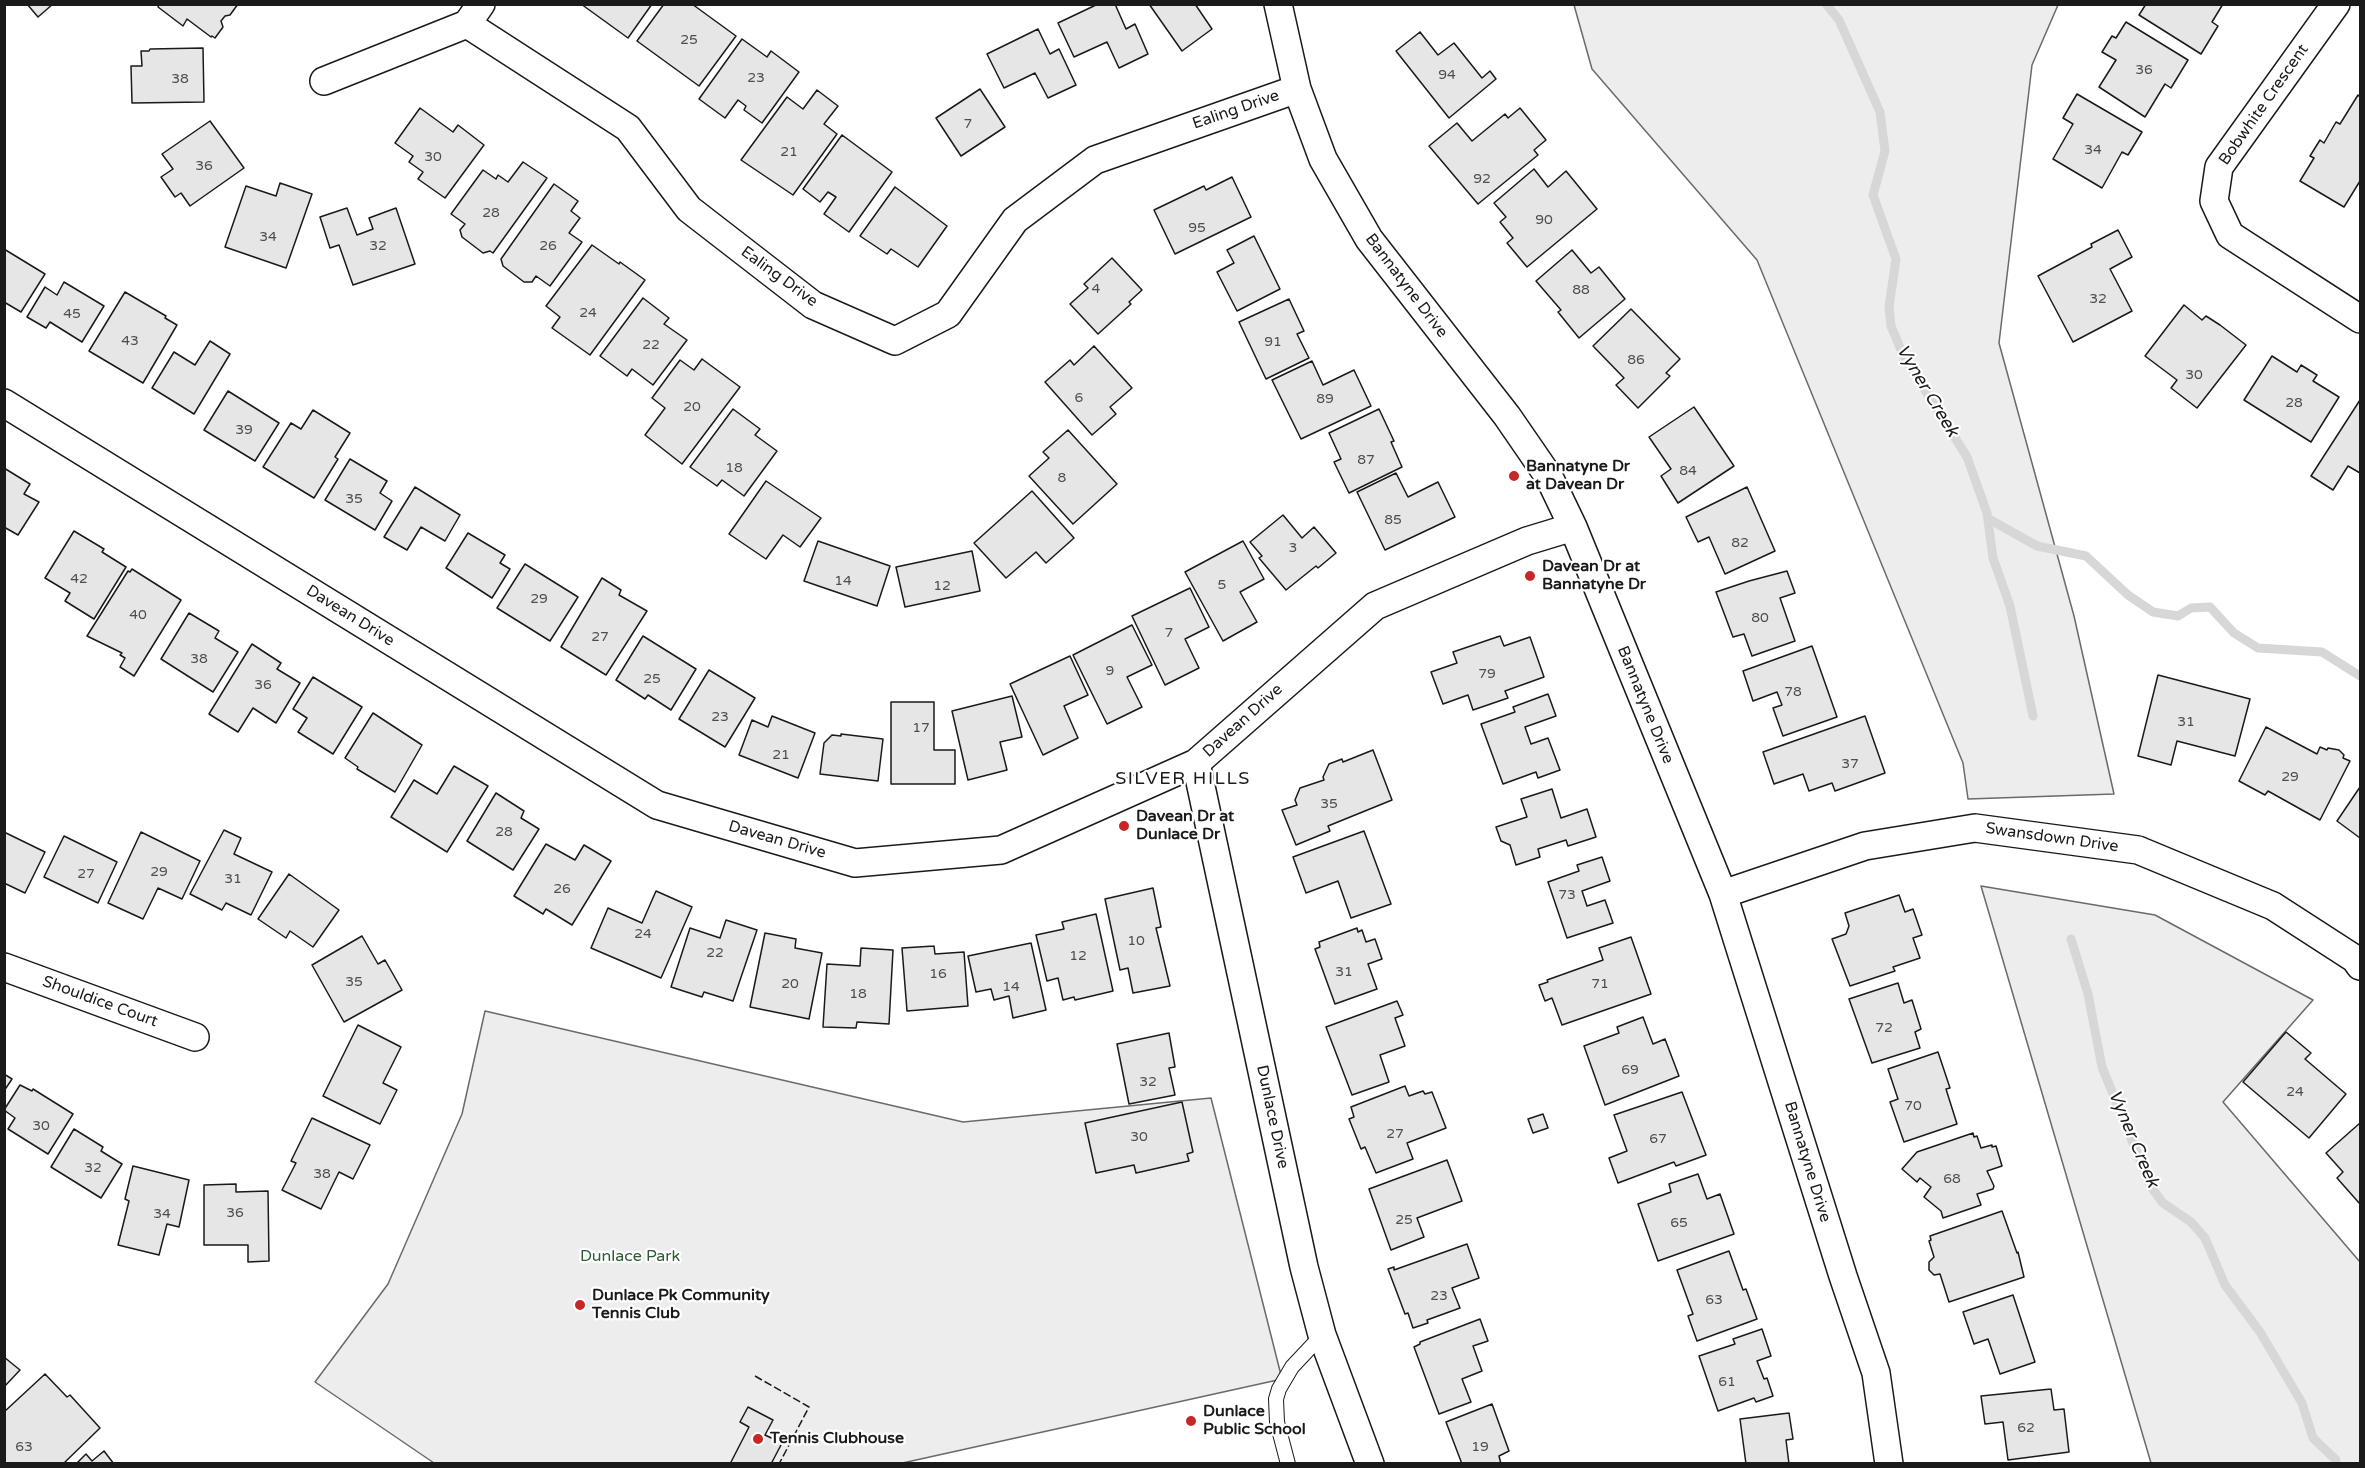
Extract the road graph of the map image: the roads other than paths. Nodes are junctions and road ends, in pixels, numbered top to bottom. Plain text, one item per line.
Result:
1 (1278, 4) edge
2 (2336, 4) edge
3 (474, 14) edge
4 (324, 81) dead end
5 (1297, 89) junction
6 (2361, 319) edge
7 (4, 403) edge
8 (1573, 527) junction
9 (1196, 763) junction
10 (1723, 894) junction
11 (2361, 966) edge
12 (4, 967) edge
13 (195, 1037) dead end
14 (1322, 1335) junction
15 (1288, 1464) edge
16 (1370, 1464) edge
17 (1889, 1464) edge

1 - 5 street, Bannatyne Drive
2 - 6 street, Bobwhite Crescent
3 - 4 street, Ealing Drive
3 - 5 street, Ealing Drive
5 - 8 street, Bannatyne Drive
7 - 9 street, Davean Drive
8 - 9 street, Davean Drive
8 - 10 street, Bannatyne Drive
9 - 14 street, Dunlace Drive
10 - 11 street, Swansdown Drive
10 - 17 street, Bannatyne Drive
12 - 13 street, Shouldice Court
14 - 15 lane
14 - 16 street, Dunlace Drive

